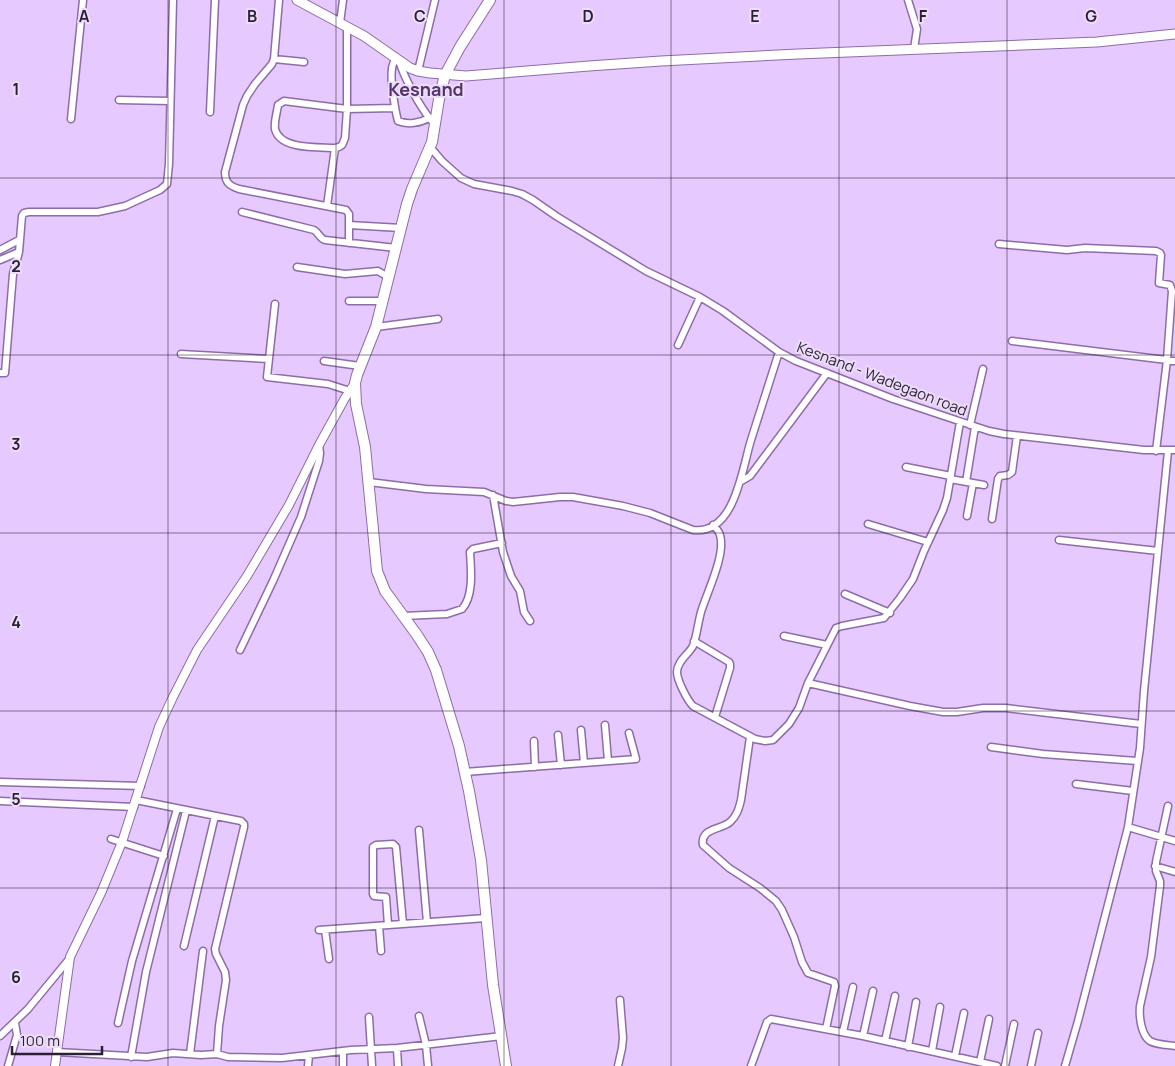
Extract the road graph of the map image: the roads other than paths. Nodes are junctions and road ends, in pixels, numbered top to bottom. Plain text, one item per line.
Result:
1 (83, 0) edge
2 (173, 0) edge
3 (215, 0) edge
4 (279, 0) edge
5 (297, 0) edge
6 (343, 0) edge
7 (435, 0) edge
8 (490, 0) edge
9 (908, 0) edge
10 (344, 25) junction
11 (1175, 34) edge
12 (914, 49) junction
13 (274, 59) junction
14 (397, 59) junction
15 (304, 62) dead end
16 (418, 71) junction
17 (445, 75) junction
18 (119, 100) dead end
19 (170, 101) junction
20 (347, 108) junction
21 (395, 108) junction
22 (210, 112) dead end
23 (71, 119) dead end
24 (432, 121) junction
25 (430, 146) junction
26 (335, 148) junction
27 (327, 206) junction
28 (242, 212) dead end
29 (349, 225) junction
30 (401, 228) junction
31 (19, 240) junction
32 (349, 243) junction
33 (999, 244) dead end
34 (396, 248) junction
35 (0, 250) edge
36 (19, 252) junction
37 (0, 260) edge
38 (297, 267) dead end
39 (388, 277) junction
40 (700, 297) junction
41 (349, 301) dead end
42 (382, 301) junction
43 (275, 304) dead end
44 (438, 319) dead end
45 (376, 327) junction
46 (0, 339) edge
47 (8, 339) junction
48 (1012, 341) dead end
49 (678, 345) dead end
50 (780, 352) junction
51 (181, 354) dead end
52 (269, 359) junction
53 (1167, 360) junction
54 (324, 361) dead end
55 (1175, 361) edge
56 (360, 366) junction
57 (983, 369) dead end
58 (0, 373) edge
59 (826, 373) junction
60 (353, 387) junction
61 (960, 422) junction
62 (972, 426) junction
63 (1017, 436) junction
64 (319, 445) junction
65 (1172, 450) edge
66 (1156, 451) junction
67 (906, 467) dead end
68 (950, 477) junction
69 (369, 482) junction
70 (740, 482) junction
71 (969, 482) junction
72 (984, 485) dead end
73 (493, 495) junction
74 (967, 516) dead end
75 (992, 519) dead end
76 (868, 524) dead end
77 (714, 526) junction
78 (1059, 540) dead end
79 (928, 542) junction
80 (502, 543) junction
81 (1158, 551) junction
82 (844, 594) dead end
83 (890, 612) junction
84 (403, 616) junction
85 (530, 620) dead end
86 (784, 636) dead end
87 (694, 641) junction
88 (827, 645) junction
89 (240, 650) dead end
90 (808, 683) junction
91 (715, 717) junction
92 (605, 724) dead end
93 (1141, 724) junction
94 (581, 730) dead end
95 (629, 733) dead end
96 (558, 735) dead end
97 (750, 737) junction
98 (534, 742) dead end
99 (991, 746) dead end
100 (608, 761) junction
101 (1138, 761) junction
102 (584, 763) junction
103 (561, 765) junction
104 (535, 767) junction
105 (465, 772) junction
106 (0, 782) edge
107 (1076, 784) dead end
108 (141, 786) junction
109 (1133, 791) junction
110 (0, 801) edge
111 (135, 804) junction
112 (1168, 806) dead end
113 (178, 809) junction
114 (186, 811) junction
115 (215, 816) junction
116 (1128, 827) junction
117 (419, 830) dead end
118 (1161, 836) junction
119 (111, 839) dead end
120 (1175, 841) edge
121 (122, 842) junction
122 (164, 856) junction
123 (1155, 866) junction
124 (1175, 872) edge
125 (486, 918) junction
126 (427, 922) junction
127 (403, 924) junction
128 (388, 925) junction
129 (379, 926) junction
130 (184, 946) dead end
131 (204, 951) dead end
132 (381, 951) dead end
133 (70, 957) junction
134 (329, 959) dead end
135 (853, 987) dead end
136 (873, 991) dead end
137 (895, 996) dead end
138 (620, 1000) dead end
139 (916, 1002) dead end
140 (940, 1007) dead end
141 (964, 1013) dead end
142 (419, 1016) dead end
143 (370, 1017) dead end
144 (989, 1019) dead end
145 (15, 1023) junction
146 (118, 1023) dead end
147 (1014, 1024) dead end
148 (826, 1029) junction
149 (843, 1032) junction
150 (1038, 1033) dead end
151 (0, 1036) edge
152 (502, 1036) junction
153 (863, 1036) junction
154 (885, 1041) junction
155 (426, 1045) junction
156 (1175, 1046) edge
157 (908, 1047) junction
158 (397, 1048) junction
159 (371, 1050) junction
160 (343, 1051) junction
161 (932, 1051) junction
162 (57, 1052) junction
163 (190, 1054) junction
164 (216, 1054) junction
165 (309, 1056) junction
166 (955, 1056) junction
167 (131, 1057) junction
168 (980, 1062) junction
169 (8, 1066) edge
170 (55, 1066) edge
171 (308, 1066) edge
172 (343, 1066) edge
173 (372, 1066) edge
174 (398, 1066) edge
175 (428, 1066) edge
176 (506, 1066) edge
177 (618, 1066) edge
178 (751, 1066) edge
179 (997, 1066) edge
180 (1005, 1066) edge
181 (1031, 1066) edge
182 (1065, 1066) edge

1 - 23 street
2 - 19 street
3 - 22 street
4 - 13 street
5 - 10 main road
6 - 10 street
7 - 16 street
8 - 17 highway
9 - 12 street
10 - 14 main road
10 - 20 street
11 - 12 main road
12 - 17 main road
13 - 15 street
13 - 27 street
14 - 16 main road
14 - 21 street
14 - 24 street
16 - 17 main road
17 - 24 highway
18 - 19 street
19 - 31 street
20 - 21 street
20 - 26 street
20 - 26 street
21 - 24 street
24 - 25 highway
25 - 30 highway
25 - 40 street, Kesnand - Wadegaon road
26 - 27 street
27 - 29 street
28 - 32 street
29 - 30 street
29 - 32 street
30 - 34 highway
31 - 35 street
31 - 36 street
32 - 34 street
33 - 53 street
34 - 39 highway
36 - 37 street
36 - 47 street
38 - 39 street
39 - 42 highway
40 - 49 street
40 - 50 street, Kesnand - Wadegaon road
41 - 42 street
42 - 45 highway
43 - 52 street
44 - 45 street
45 - 56 highway
46 - 47 street
47 - 58 street
48 - 53 street
50 - 59 street, Kesnand - Wadegaon road
50 - 70 street
51 - 52 street
52 - 60 street
53 - 55 street
53 - 66 street
54 - 56 street
56 - 60 highway
57 - 62 street
59 - 61 street, Kesnand - Wadegaon road
59 - 70 street
60 - 64 street
60 - 69 highway
61 - 62 street, Kesnand - Wadegaon road
61 - 68 street
62 - 63 street, Kesnand - Wadegaon road
62 - 71 street
63 - 66 street, Kesnand - Wadegaon road
63 - 75 street
64 - 89 street
64 - 108 street
65 - 66 street, Kesnand - Wadegaon road
65 - 81 street
67 - 68 street
68 - 71 street
68 - 79 street
69 - 73 street
69 - 84 highway
70 - 77 street
71 - 72 street
71 - 74 street
73 - 77 street
73 - 80 street
76 - 79 street
77 - 87 street
78 - 81 street
79 - 83 street
80 - 84 street
80 - 85 street
81 - 93 street
82 - 83 street
83 - 88 street
84 - 105 highway
86 - 88 street
87 - 91 street
87 - 91 street
88 - 90 street
90 - 93 street
90 - 97 street
91 - 97 street
92 - 100 street
93 - 101 street
94 - 102 street
95 - 100 street
96 - 103 street
97 - 148 street
98 - 104 street
99 - 101 street
100 - 102 street
101 - 109 street
102 - 103 street
103 - 104 street
104 - 105 street
105 - 125 highway
106 - 108 street
107 - 109 street
108 - 111 street
109 - 116 street
110 - 111 street
111 - 113 street
111 - 121 street
112 - 118 street
113 - 114 street
113 - 122 street
114 - 115 street
114 - 167 street
115 - 130 street
115 - 164 street
116 - 118 street
116 - 182 street
117 - 126 street
118 - 120 street
118 - 123 street
119 - 121 street
121 - 122 street
121 - 133 street
122 - 146 street
123 - 124 street
123 - 156 street
125 - 126 street
125 - 152 highway
126 - 127 street
127 - 128 street
127 - 128 street
128 - 129 street
129 - 132 street
129 - 134 street
131 - 163 street
133 - 145 street
133 - 162 street
135 - 149 street
136 - 153 street
137 - 154 street
138 - 177 street
139 - 157 street
140 - 161 street
141 - 166 street
142 - 155 street
143 - 159 street
144 - 168 street
145 - 151 street
145 - 169 street
147 - 180 street
148 - 149 street
148 - 178 street
149 - 153 street
150 - 181 street
152 - 155 street
152 - 176 highway
153 - 154 street
154 - 157 street
155 - 158 street
155 - 175 street
157 - 161 street
158 - 159 street
158 - 174 street
159 - 160 street
159 - 173 street
160 - 165 street
160 - 172 street
161 - 166 street
162 - 167 street
162 - 170 street
163 - 164 street
163 - 167 street
164 - 165 street
165 - 171 street
166 - 168 street
168 - 179 street

